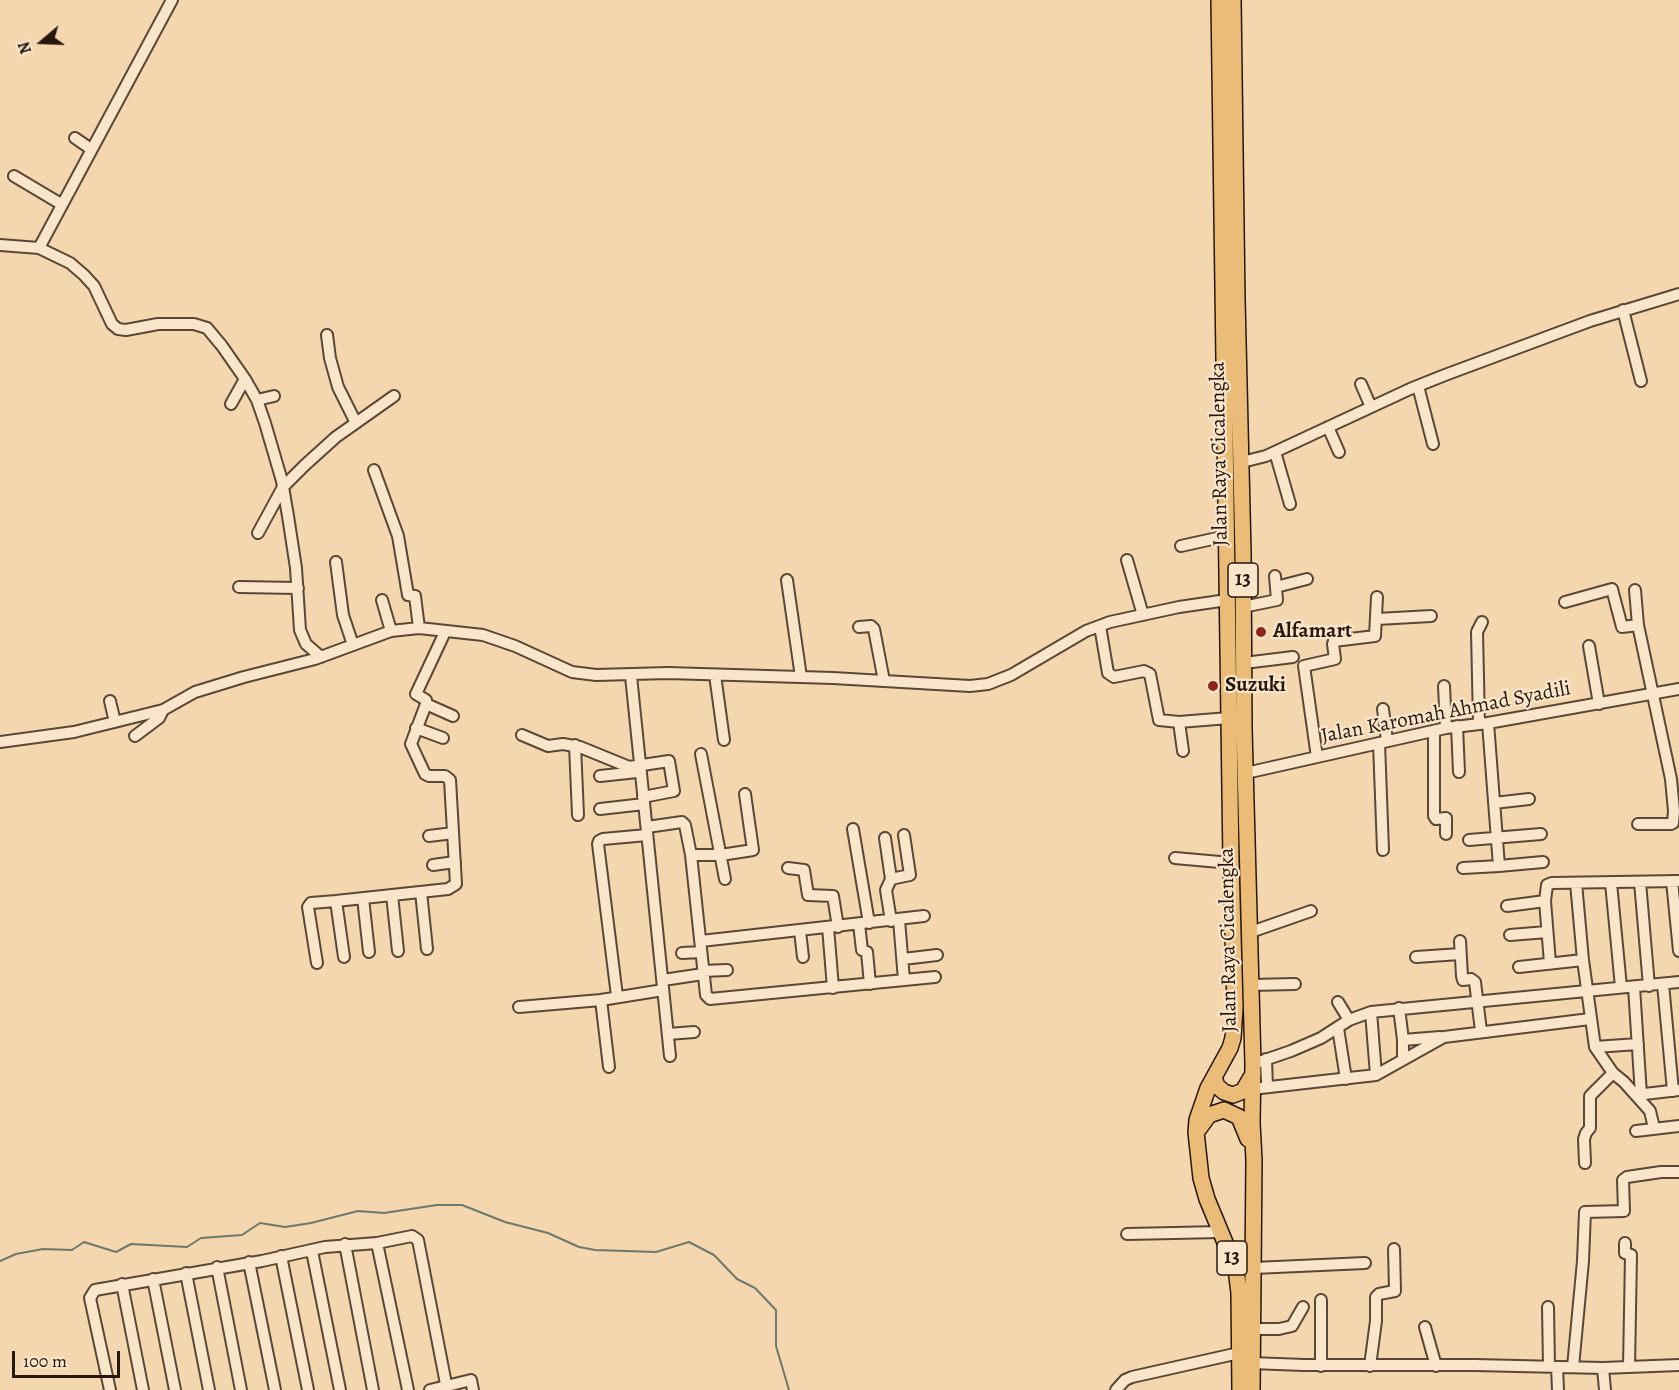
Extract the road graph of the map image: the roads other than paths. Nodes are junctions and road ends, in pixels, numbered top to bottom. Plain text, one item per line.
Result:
1 (172, 0) edge
2 (1218, 0) edge
3 (1233, 0) edge
4 (75, 138) dead end
5 (91, 149) junction
6 (14, 176) dead end
7 (61, 204) junction
8 (0, 245) edge
9 (39, 248) junction
10 (1679, 294) edge
11 (1623, 310) junction
12 (327, 335) dead end
13 (245, 379) junction
14 (1641, 381) dead end
15 (1361, 384) dead end
16 (1418, 386) junction
17 (274, 396) dead end
18 (394, 396) dead end
19 (257, 400) junction
20 (231, 404) dead end
21 (1371, 407) junction
22 (356, 423) junction
23 (1328, 427) junction
24 (1432, 444) dead end
25 (1275, 452) junction
26 (1339, 452) dead end
27 (1242, 462) junction
28 (374, 470) dead end
29 (283, 487) junction
30 (1290, 504) dead end
31 (258, 533) dead end
32 (1226, 536) junction
33 (1182, 546) dead end
34 (1226, 553) junction
35 (1243, 553) junction
36 (1127, 560) dead end
37 (336, 562) dead end
38 (1307, 579) dead end
39 (787, 580) dead end
40 (239, 587) dead end
41 (298, 588) junction
42 (1635, 590) dead end
43 (1377, 597) dead end
44 (382, 600) dead end
45 (1227, 600) junction
46 (1565, 602) dead end
47 (1243, 607) junction
48 (1143, 615) junction
49 (1431, 616) dead end
50 (1377, 619) junction
51 (1482, 622) dead end
52 (1638, 625) junction
53 (1101, 626) junction
54 (859, 627) dead end
55 (419, 628) junction
56 (391, 631) junction
57 (446, 632) junction
58 (353, 645) junction
59 (1589, 646) dead end
60 (321, 657) junction
61 (1293, 657) dead end
62 (1244, 663) junction
63 (631, 675) junction
64 (715, 675) junction
65 (801, 677) junction
66 (884, 681) junction
67 (1443, 686) dead end
68 (1679, 689) edge
69 (1653, 693) junction
70 (110, 701) dead end
71 (426, 704) junction
72 (1599, 704) junction
73 (1383, 709) dead end
74 (163, 710) junction
75 (453, 717) dead end
76 (1229, 718) junction
77 (115, 722) junction
78 (1179, 722) junction
79 (1483, 723) junction
80 (1452, 727) junction
81 (416, 728) junction
82 (1434, 731) junction
83 (522, 735) dead end
84 (135, 736) dead end
85 (443, 738) dead end
86 (723, 740) dead end
87 (0, 742) edge
88 (1383, 742) junction
89 (575, 745) junction
90 (1183, 751) dead end
91 (701, 754) dead end
92 (1317, 757) junction
93 (639, 768) junction
94 (1459, 772) dead end
95 (1246, 773) junction
96 (600, 776) dead end
97 (745, 794) dead end
98 (644, 800) junction
99 (1529, 800) dead end
100 (1494, 803) junction
101 (600, 809) dead end
102 (1677, 811) edge
103 (578, 814) dead end
104 (1638, 824) dead end
105 (854, 829) dead end
106 (647, 831) junction
107 (453, 833) junction
108 (1446, 834) dead end
109 (1541, 834) dead end
110 (904, 835) dead end
111 (429, 836) dead end
112 (885, 838) dead end
113 (1497, 838) junction
114 (1469, 840) dead end
115 (1383, 850) dead end
116 (691, 855) junction
117 (721, 855) junction
118 (1174, 858) dead end
119 (455, 862) junction
120 (1543, 862) dead end
121 (1231, 863) junction
122 (433, 865) dead end
123 (1499, 866) junction
124 (788, 868) dead end
125 (1463, 868) dead end
126 (725, 879) dead end
127 (891, 879) junction
128 (1675, 881) edge
129 (1640, 882) junction
130 (1576, 883) junction
131 (1611, 883) junction
132 (421, 892) junction
133 (392, 895) junction
134 (363, 898) junction
135 (336, 901) junction
136 (1545, 901) junction
137 (1507, 906) dead end
138 (1311, 911) dead end
139 (924, 916) dead end
140 (895, 921) junction
141 (864, 923) junction
142 (833, 927) junction
143 (800, 931) junction
144 (1547, 932) junction
145 (1248, 933) junction
146 (1510, 935) dead end
147 (1460, 941) dead end
148 (701, 946) junction
149 (427, 949) dead end
150 (398, 951) dead end
151 (1679, 951) edge
152 (369, 952) dead end
153 (682, 954) dead end
154 (1460, 954) junction
155 (937, 955) dead end
156 (344, 957) dead end
157 (803, 957) dead end
158 (1416, 957) dead end
159 (903, 959) junction
160 (1583, 960) junction
161 (317, 963) dead end
162 (1550, 963) junction
163 (1519, 967) dead end
164 (727, 970) dead end
165 (703, 973) junction
166 (935, 977) dead end
167 (904, 980) junction
168 (1679, 982) edge
169 (870, 984) junction
170 (1295, 984) dead end
171 (1663, 984) junction
172 (663, 985) junction
173 (1251, 985) junction
174 (1649, 986) junction
175 (1621, 987) junction
176 (1634, 987) junction
177 (833, 988) junction
178 (1588, 990) junction
179 (617, 996) junction
180 (601, 1000) junction
181 (1338, 1002) dead end
182 (1478, 1002) junction
183 (519, 1007) dead end
184 (1399, 1008) junction
185 (1371, 1012) junction
186 (1590, 1019) junction
187 (1349, 1020) junction
188 (1338, 1028) junction
189 (1481, 1031) junction
190 (694, 1032) dead end
191 (668, 1034) junction
192 (1444, 1036) junction
193 (1403, 1040) junction
194 (1638, 1044) junction
195 (1595, 1047) junction
196 (670, 1056) dead end
197 (1403, 1059) junction
198 (609, 1067) dead end
199 (1613, 1073) junction
200 (1258, 1075) junction
201 (1376, 1075) junction
202 (1214, 1078) junction
203 (1346, 1079) junction
204 (1676, 1090) edge
205 (1638, 1095) junction
206 (1679, 1126) edge
207 (1654, 1128) junction
208 (1636, 1131) dead end
209 (1196, 1132) junction
210 (1254, 1160) junction
211 (1585, 1163) dead end
212 (1679, 1172) edge
213 (1221, 1232) junction
214 (1127, 1234) dead end
215 (377, 1243) junction
216 (1625, 1243) dead end
217 (345, 1244) junction
218 (1394, 1249) dead end
219 (312, 1251) junction
220 (281, 1256) junction
221 (249, 1262) junction
222 (1365, 1263) dead end
223 (217, 1267) junction
224 (1254, 1268) junction
225 (186, 1273) junction
226 (153, 1279) junction
227 (122, 1284) junction
228 (1321, 1300) dead end
229 (1303, 1306) dead end
230 (1548, 1307) dead end
231 (1425, 1327) dead end
232 (1251, 1329) junction
233 (1245, 1358) junction
234 (1679, 1365) edge
235 (1321, 1366) junction
236 (1370, 1366) junction
237 (1436, 1366) junction
238 (1553, 1366) junction
239 (1573, 1367) junction
240 (1629, 1367) junction
241 (1604, 1368) junction
242 (446, 1384) junction
243 (110, 1390) edge
244 (143, 1390) edge
245 (176, 1390) edge
246 (209, 1390) edge
247 (241, 1390) edge
248 (275, 1390) edge
249 (308, 1390) edge
250 (340, 1390) edge
251 (373, 1390) edge
252 (408, 1390) edge
253 (430, 1390) edge
254 (473, 1390) edge
255 (1116, 1390) edge
256 (1240, 1390) edge
257 (1252, 1390) edge
258 (1558, 1390) edge
259 (1605, 1390) edge

1 - 5 street
2 - 32 highway, Jalan Raya Cicalengka / 13
3 - 27 highway, Jalan Raya Cicalengka / 13
4 - 5 street
5 - 7 street
6 - 7 street
7 - 9 street
8 - 9 street
9 - 13 street
10 - 11 street
11 - 14 street
11 - 16 street
12 - 22 street
13 - 19 street
13 - 20 street
15 - 21 street
16 - 21 street
16 - 24 street
17 - 19 street
18 - 22 street
19 - 29 street
21 - 23 street
22 - 29 street
23 - 25 street
23 - 26 street
25 - 27 street
25 - 30 street
27 - 35 highway, Jalan Raya Cicalengka / 13
28 - 55 street
29 - 31 street
29 - 41 street
32 - 33 street
32 - 34 highway, Jalan Raya Cicalengka / 13
34 - 35 highway
34 - 45 highway, Jalan Raya Cicalengka / 13
35 - 47 highway, Jalan Raya Cicalengka / 13
36 - 48 street
37 - 58 street
38 - 47 street
39 - 65 street
40 - 41 street
41 - 60 street
42 - 52 street
43 - 50 street
44 - 56 street
45 - 48 street
45 - 76 highway, Jalan Raya Cicalengka / 13
46 - 52 street
47 - 62 highway, Jalan Raya Cicalengka / 13
48 - 53 street
49 - 50 street
50 - 92 street
51 - 79 street
52 - 69 street
53 - 66 street
53 - 78 street
54 - 66 street
55 - 56 street
55 - 57 street
56 - 58 street
57 - 63 street
57 - 71 street
58 - 60 street
59 - 72 street
60 - 74 street
61 - 62 street
62 - 95 highway, Jalan Raya Cicalengka / 13
63 - 64 street
63 - 93 street
64 - 65 street
64 - 86 street
65 - 66 street
67 - 80 street
68 - 69 street, Jalan Karomah Ahmad Syadili
69 - 72 street, Jalan Karomah Ahmad Syadili
69 - 102 street
70 - 77 street
71 - 75 street
71 - 81 street
72 - 79 street, Jalan Karomah Ahmad Syadili
73 - 88 street
74 - 77 street
74 - 84 street
76 - 78 street
76 - 121 highway, Jalan Raya Cicalengka / 13
77 - 87 street
78 - 90 street
79 - 80 street, Jalan Karomah Ahmad Syadili
79 - 100 street
80 - 82 street, Jalan Karomah Ahmad Syadili
80 - 94 street
81 - 85 street
81 - 107 street
82 - 88 street, Jalan Karomah Ahmad Syadili
82 - 108 street
83 - 89 street
88 - 92 street, Jalan Karomah Ahmad Syadili
88 - 115 street
89 - 93 street
89 - 103 street
91 - 117 street
92 - 95 street, Jalan Karomah Ahmad Syadili
93 - 96 street
93 - 98 street
93 - 98 street
95 - 145 highway, Jalan Raya Cicalengka / 13
97 - 117 street
98 - 101 street
98 - 106 street
99 - 100 street
100 - 113 street
102 - 104 street
105 - 141 street
106 - 116 street
106 - 172 street
106 - 179 street
107 - 111 street
107 - 119 street
109 - 113 street
110 - 127 street
112 - 127 street
113 - 114 street
113 - 123 street
116 - 117 street
116 - 148 street
117 - 126 street
118 - 121 street
119 - 122 street
119 - 132 street
120 - 123 street
121 - 202 highway, Jalan Raya Cicalengka / 13
123 - 125 street
124 - 142 street
127 - 140 street
128 - 129 street
128 - 151 street
129 - 131 street
129 - 174 street
130 - 131 street
130 - 136 street
130 - 160 street
131 - 175 street
132 - 133 street
132 - 149 street
133 - 134 street
133 - 150 street
134 - 135 street
134 - 152 street
135 - 156 street
135 - 161 street
136 - 137 street
136 - 144 street
138 - 145 street
139 - 140 street
140 - 141 street
140 - 159 street
141 - 142 street
141 - 169 street
142 - 143 street
142 - 177 street
143 - 148 street
143 - 157 street
144 - 146 street
144 - 162 street
145 - 173 highway, Jalan Raya Cicalengka / 13
147 - 154 street
148 - 153 street
148 - 165 street
154 - 158 street
154 - 182 street
155 - 159 street
159 - 167 street
160 - 162 street
160 - 178 street
162 - 163 street
164 - 165 street
165 - 172 street
165 - 177 street
166 - 167 street
167 - 169 street
168 - 171 street
169 - 177 street
170 - 173 street
171 - 174 street
171 - 204 street
172 - 179 street
172 - 191 street
173 - 200 highway, Jalan Raya Cicalengka / 13
174 - 176 street
175 - 176 street
175 - 178 street
176 - 194 street
178 - 182 street
178 - 186 street
179 - 180 street
180 - 183 street
180 - 198 street
181 - 187 street
182 - 184 street
182 - 189 street
184 - 185 street
184 - 193 street
185 - 187 street
185 - 201 street
186 - 189 street
186 - 195 street
187 - 188 street
188 - 200 street
188 - 203 street
189 - 192 street
190 - 191 street
191 - 196 street
192 - 193 street
192 - 197 street
193 - 197 street
194 - 195 street
194 - 205 street
195 - 199 street
197 - 201 street
199 - 205 street
199 - 211 street
200 - 202 highway
200 - 203 street
200 - 210 highway, Jalan Raya Cicalengka / 13
201 - 203 street
202 - 209 highway, Jalan Raya Cicalengka / 13
204 - 205 street
205 - 207 street
206 - 207 street
207 - 208 street
209 - 210 highway
209 - 213 highway, 13
210 - 224 highway, 13
212 - 239 street
213 - 214 street
213 - 233 highway, 13
215 - 217 street
215 - 242 street
215 - 252 street
216 - 240 street
217 - 219 street
217 - 251 street
218 - 236 street
219 - 220 street
219 - 250 street
220 - 221 street
220 - 249 street
221 - 223 street
221 - 248 street
222 - 224 street
223 - 225 street
223 - 247 street
224 - 232 highway, 13
225 - 226 street
225 - 246 street
226 - 227 street
226 - 245 street
227 - 243 street
227 - 244 street
228 - 235 street
229 - 232 street
230 - 238 street
231 - 237 street
232 - 233 highway, 13
233 - 235 street
233 - 255 street
233 - 256 highway, 13
233 - 257 highway, 13
234 - 240 street
235 - 236 street
236 - 237 street
237 - 238 street
238 - 239 street
238 - 258 street
239 - 241 street
240 - 241 street
241 - 259 street
242 - 253 street
242 - 254 street

